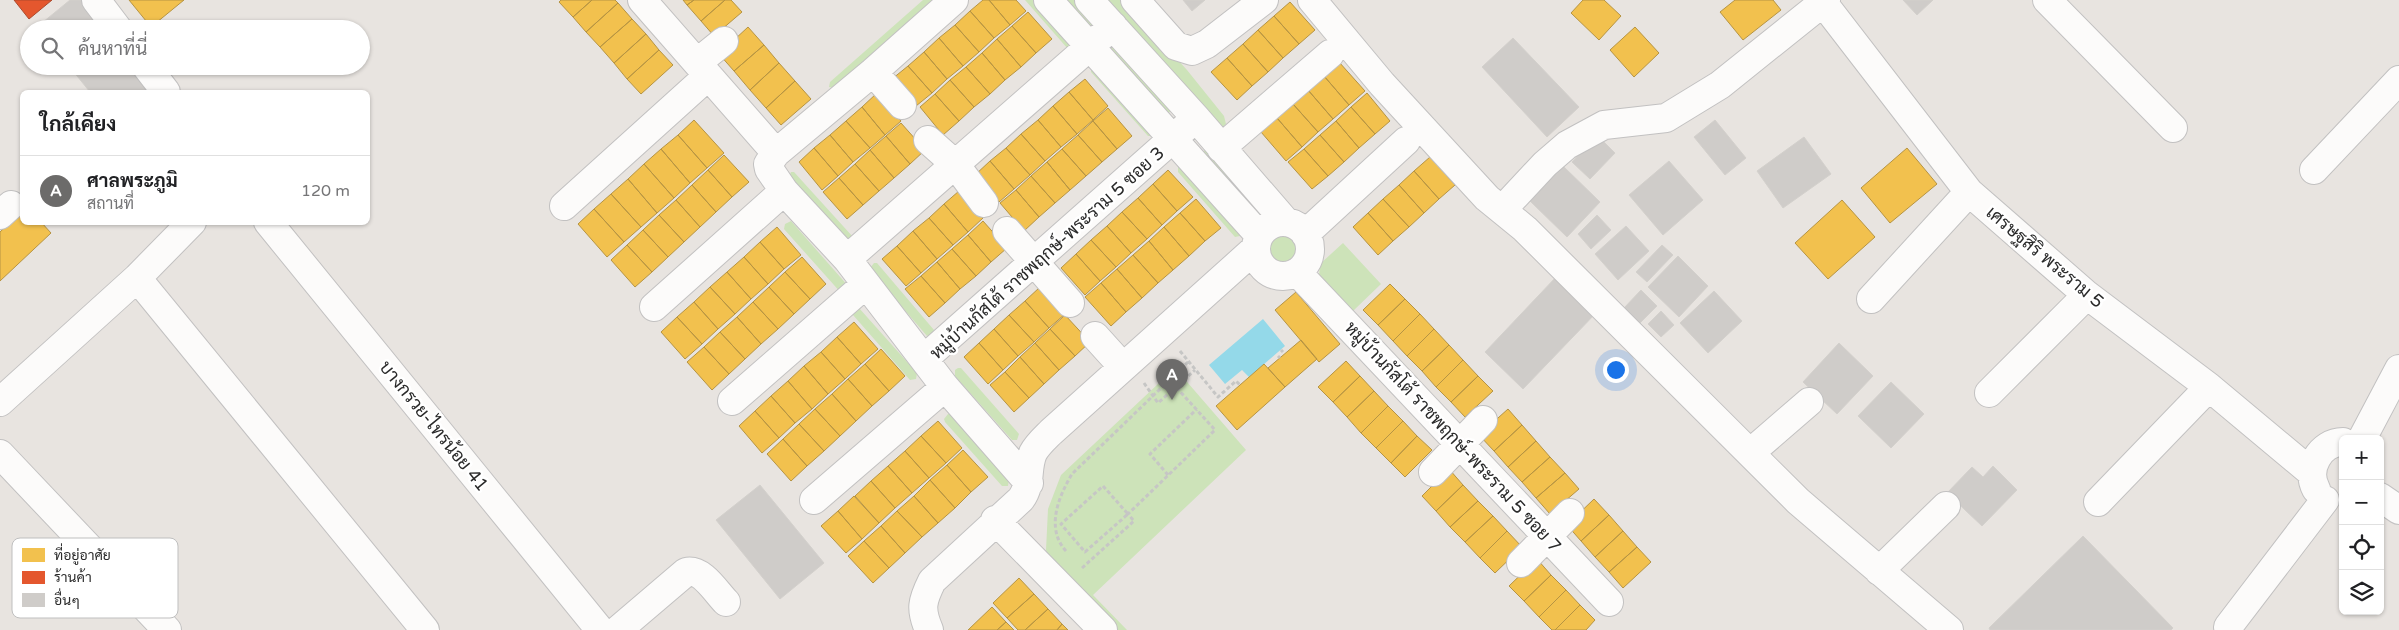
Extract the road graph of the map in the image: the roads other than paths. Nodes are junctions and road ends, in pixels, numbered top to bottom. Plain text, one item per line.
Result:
1 (96, 0) edge
2 (642, 0) edge
3 (954, 0) edge
4 (1048, 0) edge
5 (1089, 0) edge
6 (1135, 0) edge
7 (1264, 0) edge
8 (1312, 0) edge
9 (2047, 0) edge
10 (1823, 1) edge
11 (111, 20) edge
12 (1113, 26) junction
13 (724, 41) dead end
14 (1088, 46) junction
15 (1330, 54) dead end
16 (703, 69) junction
17 (873, 72) junction
18 (153, 75) edge
19 (2399, 80) edge
20 (164, 90) edge
21 (902, 105) dead end
22 (1196, 118) junction
23 (2173, 128) dead end
24 (1173, 139) junction
25 (928, 140) dead end
26 (1406, 141) dead end
27 (1221, 148) junction
28 (776, 152) junction
29 (955, 164) junction
30 (2314, 170) dead end
31 (784, 190) junction
32 (1969, 192) junction
33 (984, 203) dead end
34 (564, 206) dead end
35 (1502, 210) junction
36 (189, 225) edge
37 (270, 225) edge
38 (1295, 228) junction
39 (1008, 231) dead end
40 (1258, 241) junction
41 (847, 259) junction
42 (1033, 260) junction
43 (1297, 272) junction
44 (137, 278) junction
45 (866, 284) junction
46 (2086, 295) junction
47 (1871, 299) dead end
48 (1070, 303) dead end
49 (654, 307) dead end
50 (1095, 336) dead end
51 (925, 358) junction
52 (1123, 367) junction
53 (2396, 385) edge
54 (945, 387) junction
55 (2209, 387) junction
56 (1989, 393) dead end
57 (732, 400) dead end
58 (0, 402) edge
59 (1810, 402) dead end
60 (1484, 420) dead end
61 (2365, 435) edge
62 (2339, 443) edge
63 (1460, 444) junction
64 (1750, 453) junction
65 (0, 454) edge
66 (1433, 472) dead end
67 (2312, 472) junction
68 (1029, 483) junction
69 (814, 500) dead end
70 (2384, 500) edge
71 (2098, 502) dead end
72 (2334, 503) edge
73 (1946, 506) dead end
74 (2399, 510) edge
75 (1570, 513) dead end
76 (995, 520) junction
77 (1547, 536) junction
78 (80, 538) edge
79 (1520, 563) dead end
80 (1879, 571) junction
81 (726, 602) dead end
82 (1610, 602) dead end
83 (156, 618) edge
84 (2228, 627) dead end
85 (167, 630) edge
86 (425, 630) edge
87 (600, 630) edge
88 (618, 630) edge
89 (929, 630) edge
90 (1103, 630) edge
91 (1949, 630) edge

1 - 11 street
2 - 16 street
3 - 17 street
4 - 14 street
5 - 12 street
6 - 7 street
8 - 35 street
9 - 23 street
10 - 32 street, เศรษฐสิริ พระราม 5
10 - 35 street
12 - 14 street
12 - 22 street
13 - 16 street
14 - 24 street
14 - 29 street
15 - 27 street
16 - 28 street
16 - 34 street
17 - 21 street
17 - 28 street
18 - 20 street
19 - 30 street
22 - 24 street, หมู่บ้านกัสโต้ ราชพฤกษ์-พระราม 5 ซอย 3
22 - 27 street
24 - 40 street
24 - 42 street, หมู่บ้านกัสโต้ ราชพฤกษ์-พระราม 5 ซอย 3
25 - 29 street
26 - 38 street
27 - 38 street
28 - 31 street
29 - 33 street
29 - 41 street
31 - 41 street
31 - 49 street
32 - 46 street, เศรษฐสิริ พระราม 5
32 - 47 street
35 - 64 street
36 - 44 street
37 - 87 street, บางกรวย-ไทรน้อย 41
38 - 40 street
38 - 43 street
39 - 42 street
40 - 43 street
40 - 52 street
41 - 45 street
42 - 48 street
42 - 51 street, หมู่บ้านกัสโต้ ราชพฤกษ์-พระราม 5 ซอย 3
43 - 63 street, หมู่บ้านกัสโต้ ราชพฤกษ์-พระราม 5 ซอย 7
44 - 58 street
44 - 86 street
45 - 51 street
45 - 57 street
46 - 55 street, เศรษฐสิริ พระราม 5
46 - 56 street
50 - 52 street
51 - 54 street, หมู่บ้านกัสโต้ ราชพฤกษ์-พระราม 5 ซอย 3
52 - 68 street
53 - 61 street
54 - 68 street, หมู่บ้านกัสโต้ ราชพฤกษ์-พระราม 5 ซอย 3
54 - 69 street
55 - 67 street, เศรษฐสิริ พระราม 5
55 - 71 street
59 - 64 street
60 - 63 street
62 - 67 street
63 - 66 street
63 - 77 street, หมู่บ้านกัสโต้ ราชพฤกษ์-พระราม 5 ซอย 7
64 - 80 street
65 - 78 street
67 - 72 street, เศรษฐสิริ พระราม 5
68 - 76 street
70 - 74 street
72 - 84 street
73 - 80 street
75 - 77 street
76 - 89 street
76 - 90 street
77 - 79 street
77 - 82 street, หมู่บ้านกัสโต้ ราชพฤกษ์-พระราม 5 ซอย 7
80 - 91 street
81 - 88 street
83 - 85 street

